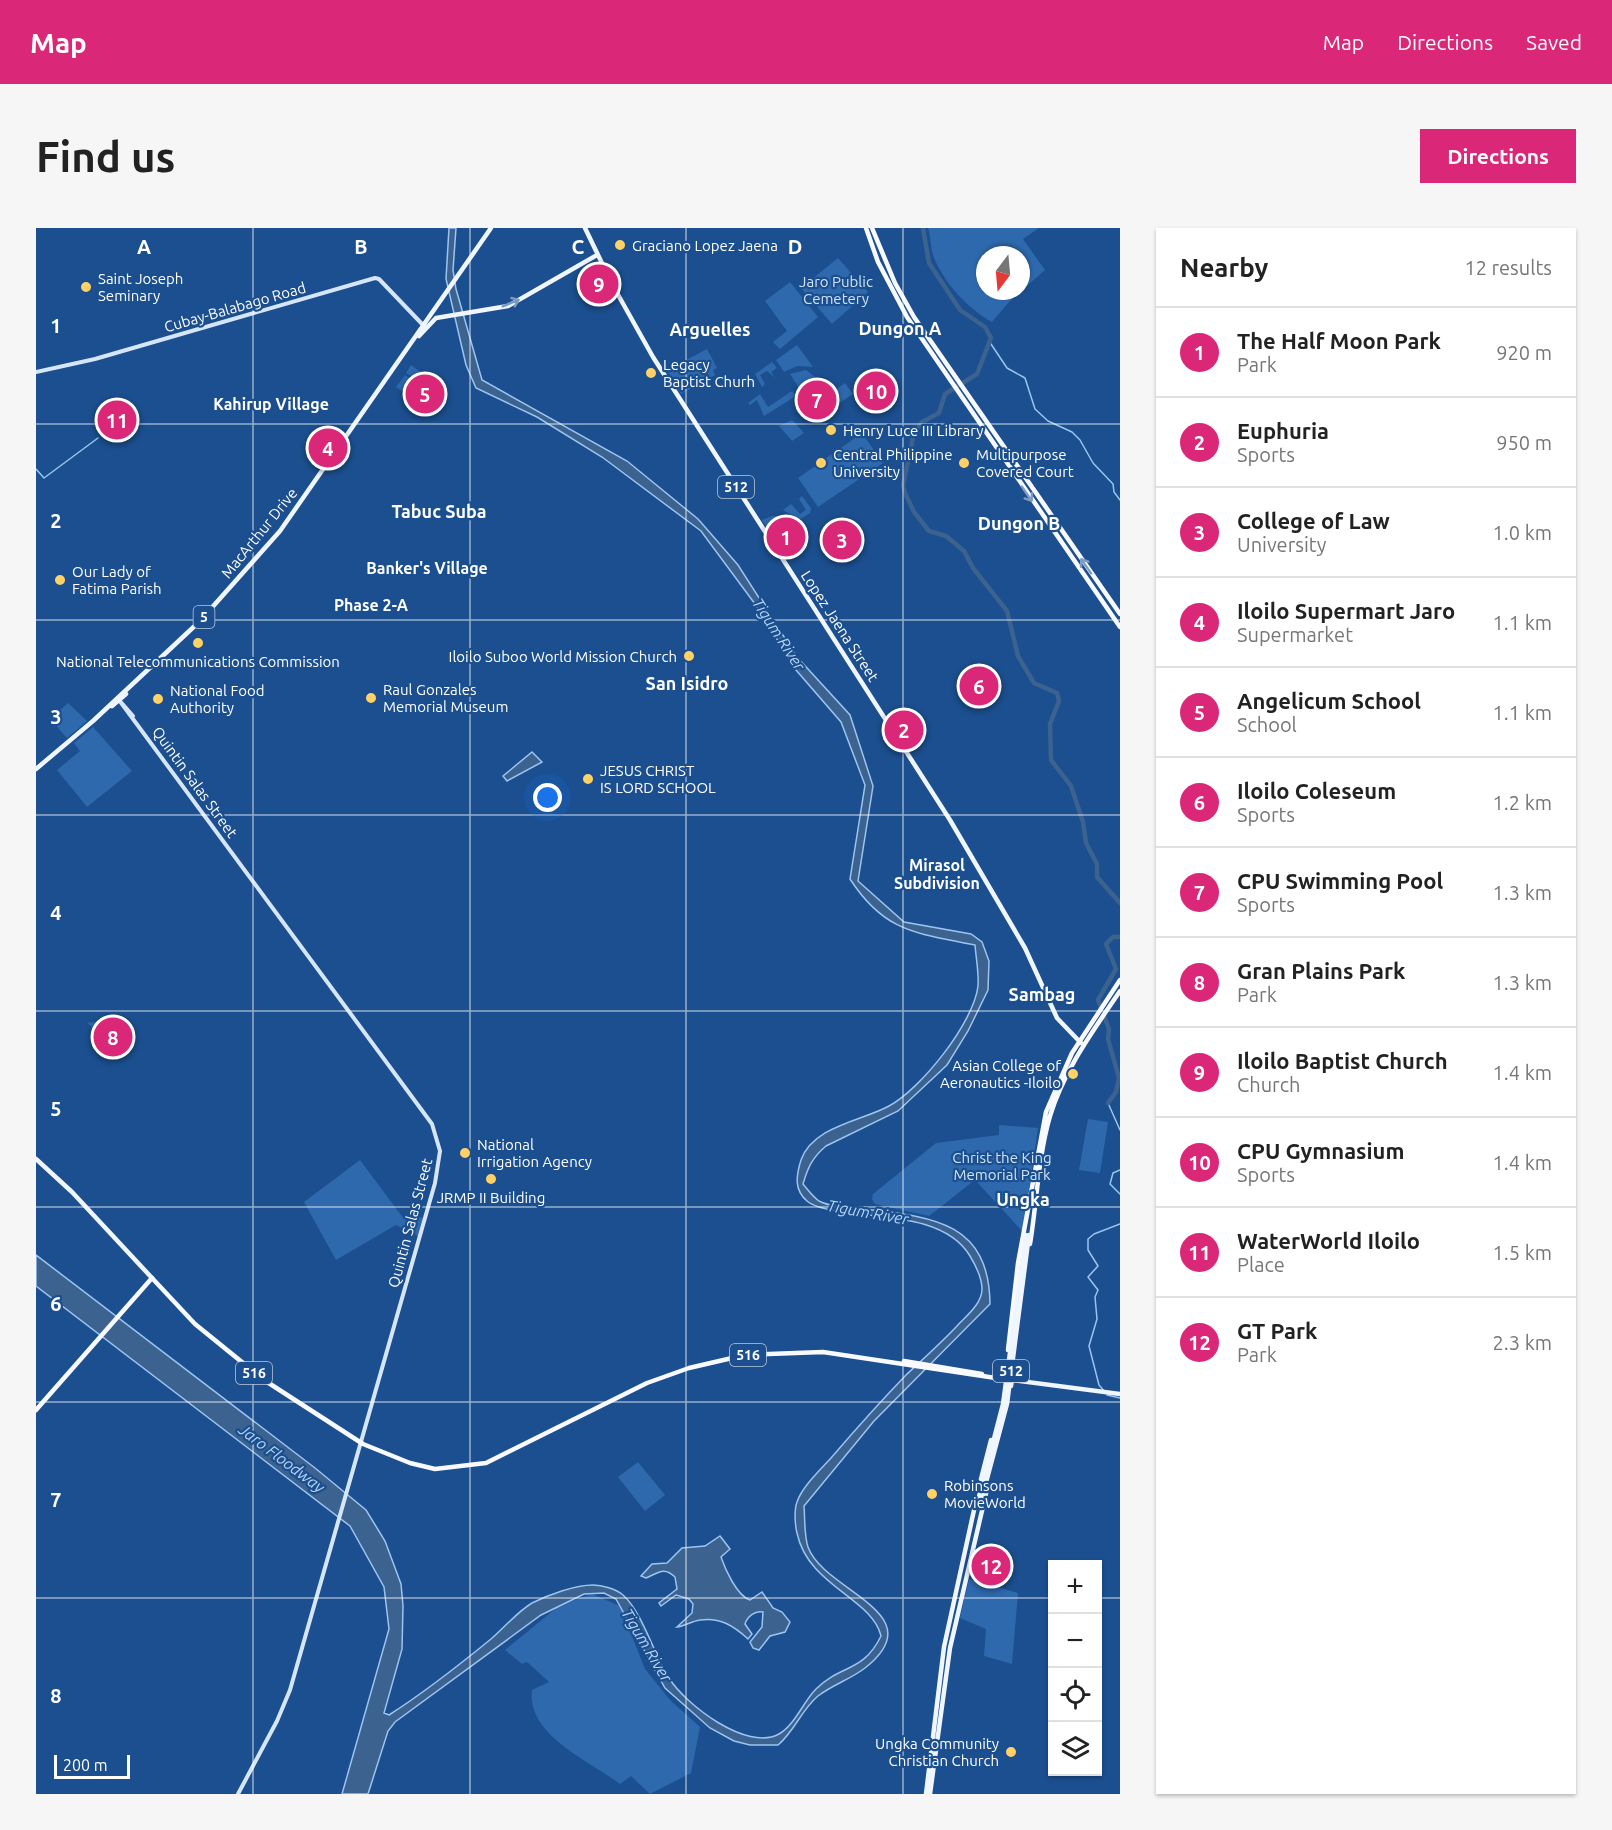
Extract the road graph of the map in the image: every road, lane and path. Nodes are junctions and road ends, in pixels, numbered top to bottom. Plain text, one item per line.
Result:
1 (490, 228) edge
2 (585, 228) edge
3 (872, 228) edge
4 (867, 230) edge
5 (861, 235) dead end
6 (597, 255) junction
7 (435, 306) junction
8 (442, 315) junction
9 (912, 319) junction
10 (424, 326) junction
11 (36, 372) edge
12 (363, 413) junction
13 (1016, 466) junction
14 (1010, 469) junction
15 (1067, 539) junction
16 (1061, 543) junction
17 (1073, 560) junction
18 (1067, 565) dead end
19 (1111, 614) junction
20 (1120, 614) edge
21 (1104, 619) dead end
22 (1120, 627) edge
23 (118, 699) junction
24 (36, 770) edge
25 (1120, 980) edge
26 (1120, 991) edge
27 (1078, 1038) junction
28 (1080, 1051) junction
29 (1049, 1113) junction
30 (36, 1160) edge
31 (1028, 1232) junction
32 (152, 1278) junction
33 (1009, 1342) junction
34 (1016, 1344) junction
35 (1009, 1379) junction
36 (1120, 1393) edge
37 (1008, 1406) joint
38 (36, 1410) edge
39 (993, 1436) junction
40 (1000, 1438) junction
41 (361, 1443) junction
42 (978, 1507) junction
43 (941, 1687) junction
44 (238, 1794) edge
45 (926, 1794) edge
46 (930, 1794) edge

1 - 7 main road
2 - 6 main road, Lopez Jaena Street
3 - 9 highway
4 - 5 highway
4 - 9 highway
8 -> 6 main road
6 - 27 main road, Lopez Jaena Street / 512
7 - 8 main road
7 - 10 main road
8 - 10 main road
9 - 13 highway
9 - 14 highway
10 - 11 main road, Cubay-Balabago Road
10 - 12 main road
10 - 12 main road, MacArthur Drive / 5
12 - 23 main road, MacArthur Drive / 5
13 - 14 highway
13 - 15 highway
14 -> 16 highway
15 - 16 highway
20 -> 15 highway
16 - 17 highway
17 - 18 highway
17 - 19 highway
19 - 21 highway
19 - 22 highway
23 - 24 main road, MacArthur Drive / 5
23 - 41 main road, Quintin Salas Street
25 - 27 highway
26 - 28 highway
27 - 28 main road
27 - 29 highway, 512
28 - 29 highway, 512
29 - 31 highway, 512
30 - 32 main road, 516
31 - 33 highway, 512
31 - 34 highway, 512
31 - 42 main road, 512, bridge
32 - 38 highway
32 - 41 highway, 516
33 - 34 highway
33 - 35 highway, 512
34 - 35 highway, 512
35 - 36 main road, 516
35 - 37 highway
35 - 39 main road, 512
35 - 41 highway, 516
37 - 40 main road, 512
39 - 40 main road
39 - 42 main road, 512
40 - 42 main road, 512
41 - 44 main road, Quintin Salas Street
42 - 43 main road, 512
43 - 45 main road, 512
43 - 46 main road, 512

